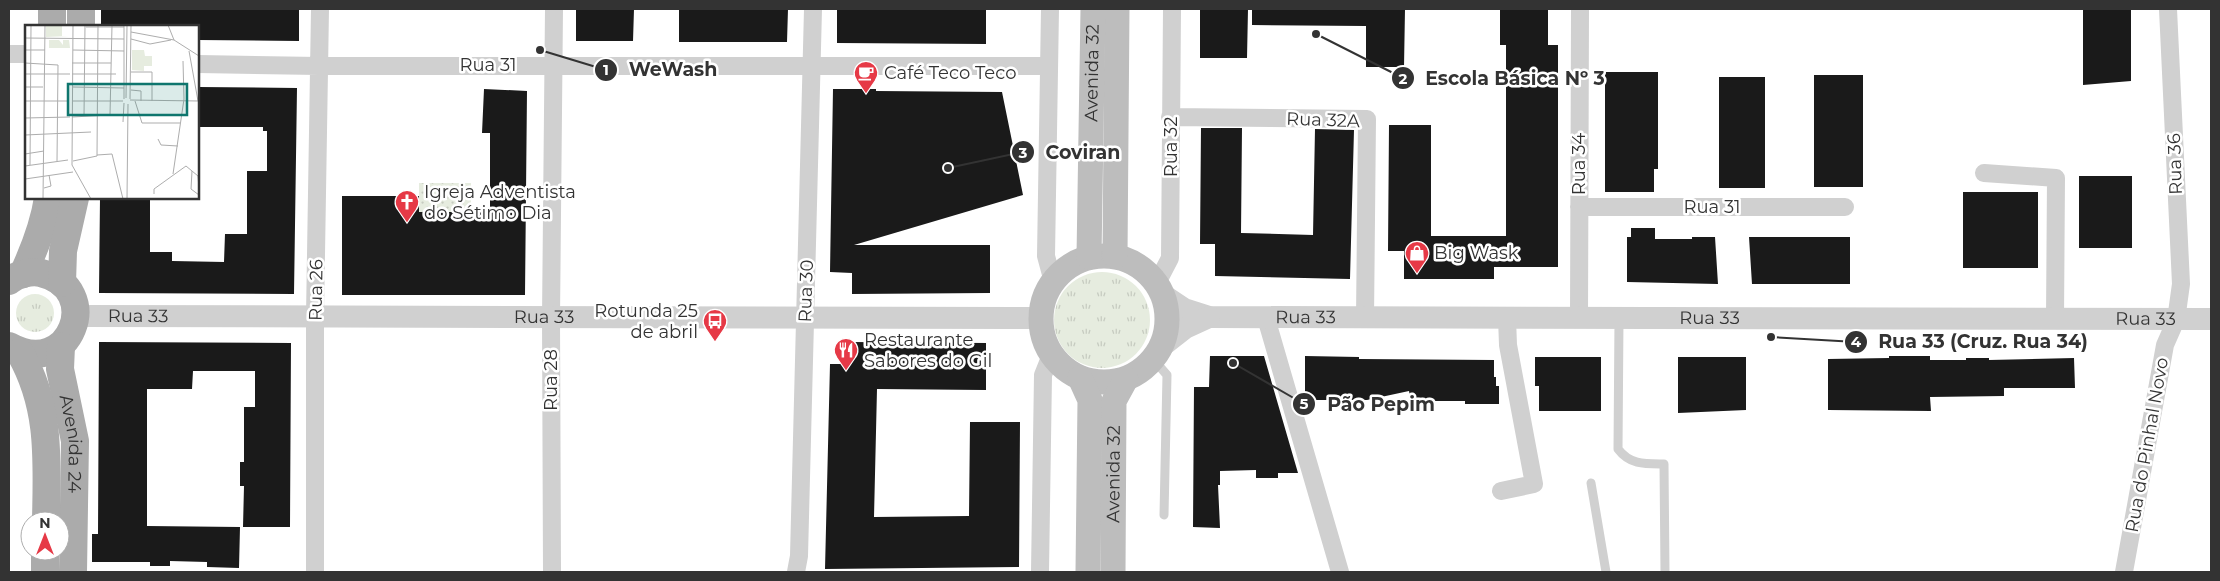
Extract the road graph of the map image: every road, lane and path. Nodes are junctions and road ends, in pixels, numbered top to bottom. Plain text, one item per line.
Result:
1 (52, 9) edge
2 (81, 9) edge
3 (320, 9) edge
4 (554, 9) edge
5 (813, 9) edge
6 (1050, 9) edge
7 (1093, 9) edge
8 (1117, 9) edge
9 (1172, 9) edge
10 (1580, 9) edge
11 (2168, 9) edge
12 (52, 25) edge
13 (81, 25) edge
14 (9, 54) edge
15 (25, 54) edge
16 (199, 64) edge
17 (553, 65) junction
18 (812, 65) junction
19 (319, 66) junction
20 (1049, 66) junction
21 (1170, 117) junction
22 (1984, 173) dead end
23 (48, 199) edge
24 (75, 199) edge
25 (1579, 207) junction
26 (1845, 207) dead end
27 (1115, 256) junction
28 (1090, 257) junction
29 (16, 277) edge
30 (1053, 282) junction
31 (62, 283) junction
32 (1160, 289) junction
33 (76, 316) junction
34 (315, 316) junction
35 (1209, 317) junction
36 (551, 318) junction
37 (805, 318) junction
38 (1040, 318) junction
39 (1266, 318) junction
40 (1507, 318) junction
41 (1365, 319) junction
42 (1579, 319) junction
43 (1619, 319) junction
44 (2055, 319) junction
45 (2211, 319) edge
46 (2176, 320) junction
47 (61, 346) junction
48 (15, 350) edge
49 (1158, 353) junction
50 (1051, 355) junction
51 (1080, 378) junction
52 (1126, 379) junction
53 (1591, 483) dead end
54 (1501, 491) dead end
55 (46, 511) edge
56 (1164, 515) dead end
57 (74, 572) edge
58 (315, 572) edge
59 (552, 572) edge
60 (796, 572) edge
61 (1040, 572) edge
62 (1088, 572) edge
63 (1113, 572) edge
64 (1340, 572) edge
65 (1606, 572) edge
66 (1665, 572) edge
67 (2124, 572) edge

1 - 12 main road
2 - 13 main road
3 - 19 street, Rua 26
4 - 17 street, Rua 28
5 - 18 street, Rua 30
6 - 20 street
7 - 28 main road, Avenida 32
8 - 27 main road, Avenida 32
9 - 21 street, Rua 32
10 - 25 street, Rua 34
11 - 46 street, Rua 36
14 - 15 street
16 - 19 street, Rua 31
17 - 18 street, Rua 31
17 - 19 street, Rua 31
17 - 36 street, Rua 28
18 - 20 street, Rua 31
18 - 37 street, Rua 30
19 - 34 street, Rua 26
20 - 30 street
21 - 32 street, Rua 32
21 - 41 street, Rua 32A
22 - 44 street
23 - 29 main road
24 - 31 main road
25 - 26 street, Rua 31
25 - 42 street, Rua 34
27 - 28 main road
27 - 32 main road
28 - 30 main road
29 - 31 main road
30 - 38 main road
31 - 33 main road
32 - 35 street, Rua 33
32 - 49 main road
33 - 34 street, Rua 33
33 - 47 main road, Avenida 24
34 - 36 street, Rua 33
34 - 58 street, Rua 26
35 - 39 street, Rua 33
35 - 49 street, Rua 33
36 - 37 street, Rua 33
36 - 59 street, Rua 28
37 - 38 street, Rua 33
37 - 60 street, Rua 30
38 - 50 main road
39 - 41 street, Rua 33
39 - 64 street
40 - 41 street, Rua 33
40 - 42 street, Rua 33
40 - 54 street
42 - 43 street, Rua 33
43 - 44 street, Rua 33
43 - 66 lane
44 - 46 street, Rua 33
45 - 46 street, Rua 33
46 - 67 street, Rua do Pinhal Novo
47 - 48 main road, Avenida 24
47 - 57 main road, Avenida 24
48 - 55 main road, Avenida 24
49 - 52 main road
49 - 56 lane
50 - 51 main road
50 - 61 street
51 - 52 main road
51 - 62 main road, Avenida 32
52 - 63 main road, Avenida 32
53 - 65 lane

